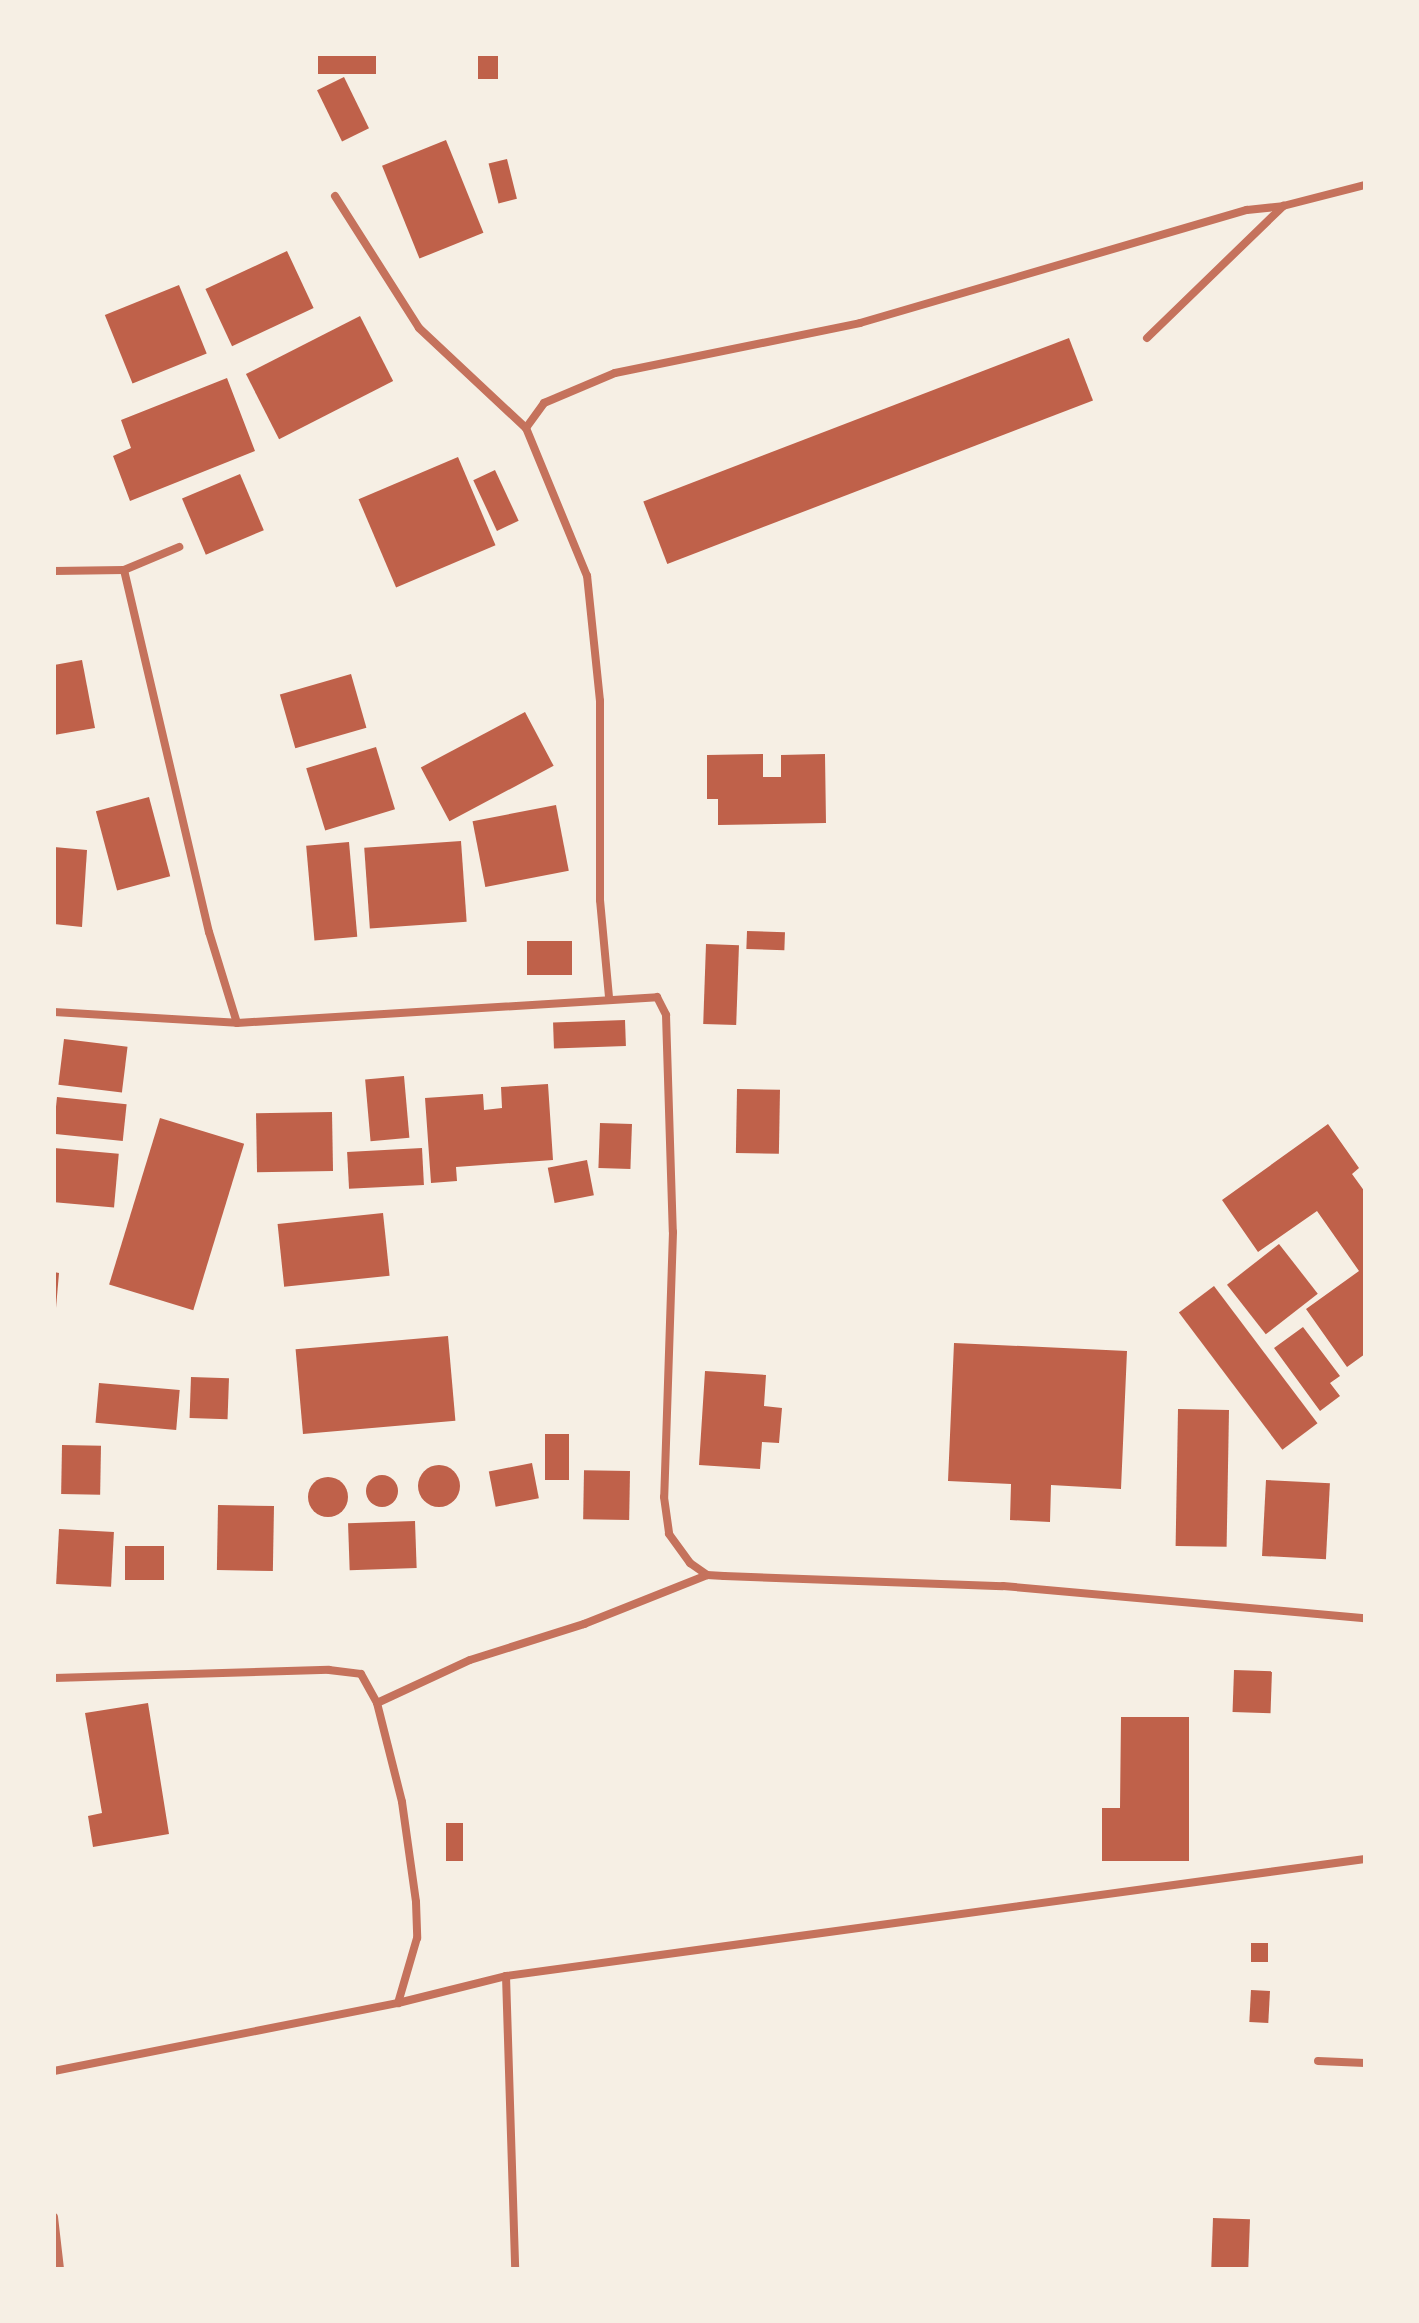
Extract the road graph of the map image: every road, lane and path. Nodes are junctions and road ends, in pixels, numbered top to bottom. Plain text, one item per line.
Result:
1 (1365, 185) edge
2 (335, 196) dead end
3 (1283, 206) junction
4 (1147, 338) dead end
5 (526, 428) junction
6 (179, 547) dead end
7 (124, 570) junction
8 (54, 571) edge
9 (609, 997) junction
10 (54, 1012) edge
11 (237, 1023) junction
12 (707, 1575) junction
13 (1365, 1618) edge
14 (54, 1678) edge
15 (377, 1703) junction
16 (1365, 1859) edge
17 (506, 1976) junction
18 (398, 2003) junction
19 (1318, 2061) dead end
20 (1365, 2063) edge
21 (54, 2071) edge
22 (54, 2217) edge
23 (60, 2269) edge
24 (515, 2269) edge

1 - 3 street
2 - 5 street
3 - 4 street
3 - 5 street
5 - 9 street
6 - 7 street
7 - 8 street
7 - 11 street
9 - 11 street
9 - 12 street
10 - 11 street
12 - 13 street
12 - 15 street
14 - 15 street
15 - 18 street
16 - 17 street
17 - 18 street
17 - 24 street
18 - 21 street
19 - 20 street
22 - 23 street

